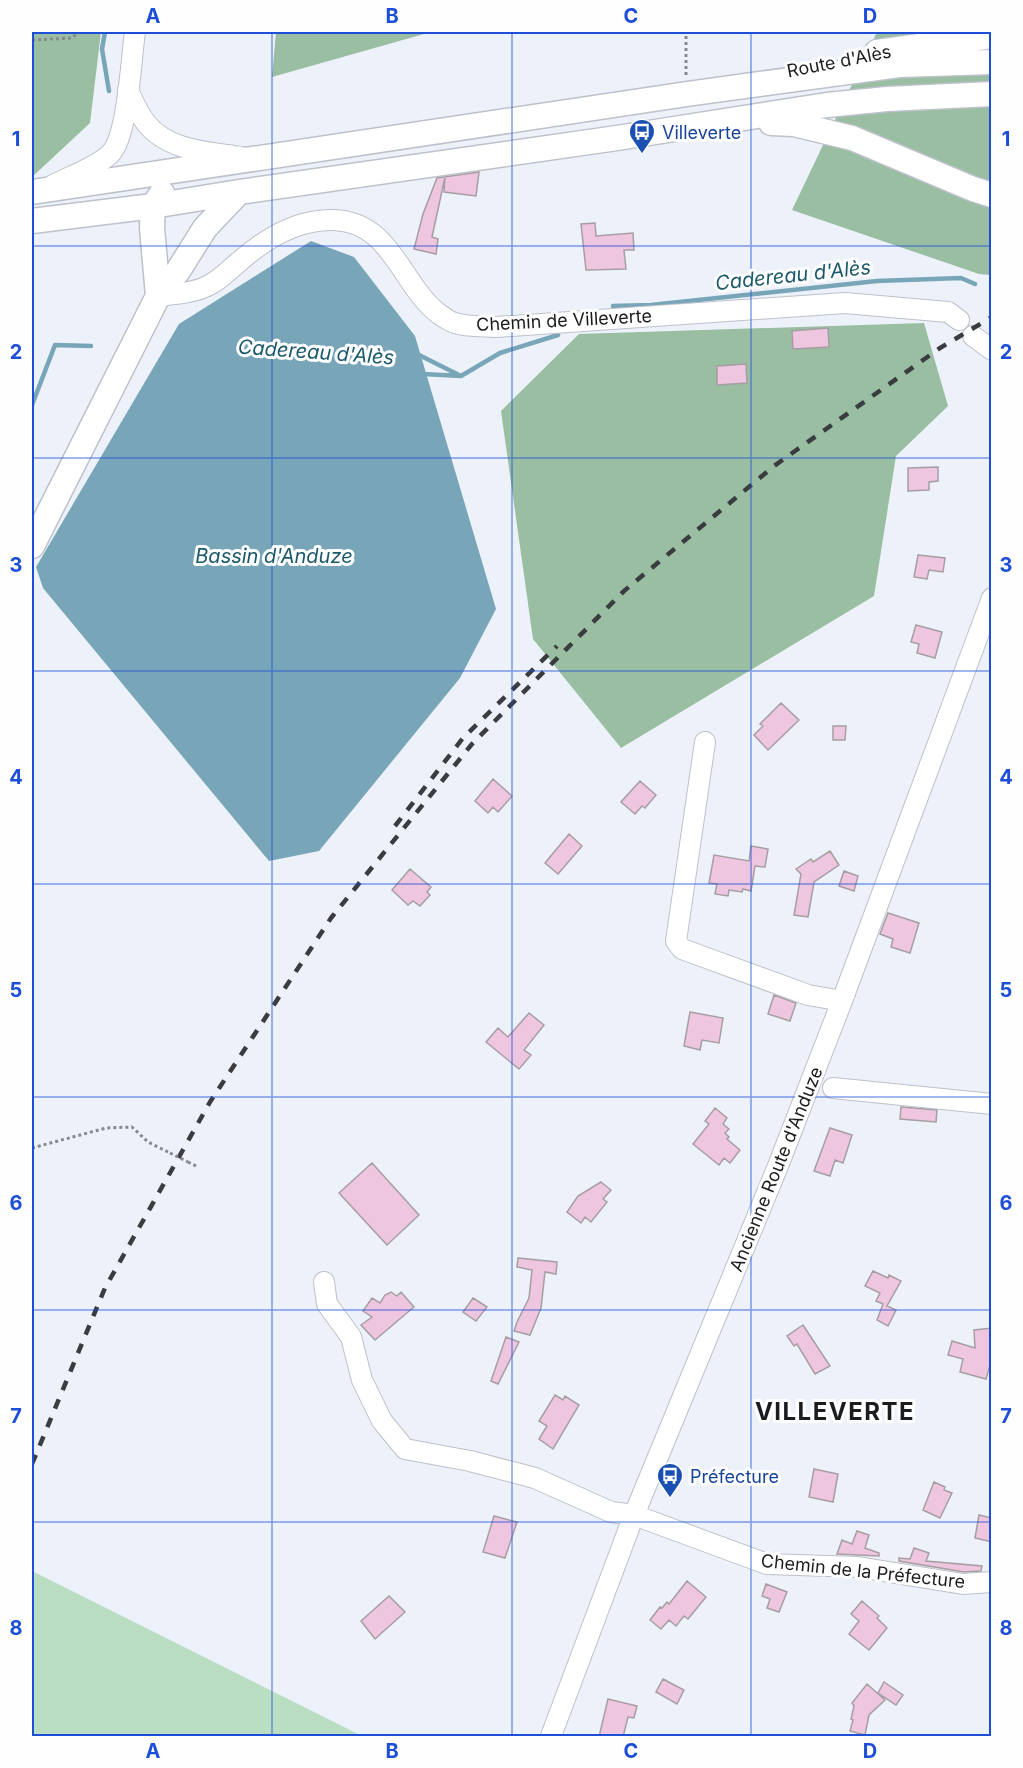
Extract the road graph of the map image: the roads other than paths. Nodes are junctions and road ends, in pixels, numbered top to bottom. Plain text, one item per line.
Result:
1 (135, 32) edge
2 (992, 36) edge
3 (992, 62) edge
4 (128, 90) junction
5 (687, 94) junction
6 (992, 94) edge
7 (721, 122) junction
8 (252, 158) junction
9 (178, 170) junction
10 (37, 192) edge
11 (238, 192) junction
12 (992, 195) edge
13 (153, 206) junction
14 (32, 221) edge
15 (158, 296) junction
16 (959, 320) dead end
17 (973, 336) dead end
18 (992, 350) edge
19 (32, 546) edge
20 (992, 598) edge
21 (705, 742) dead end
22 (842, 1002) junction
23 (833, 1088) dead end
24 (992, 1104) edge
25 (324, 1282) dead end
26 (634, 1515) junction
27 (992, 1582) edge
28 (551, 1737) edge

1 - 4 street
2 - 5 main road, Route d'Alès
3 - 5 main road
4 - 8 street
4 - 10 street
5 - 8 main road
6 - 7 main road
7 - 11 main road
7 - 12 main road
8 - 9 main road
9 - 10 main road
9 - 13 main road
11 - 13 main road
11 - 15 main road
13 - 14 main road
13 - 15 main road
15 - 16 street, Chemin de Villeverte
15 - 19 main road
17 - 18 street
20 - 22 street, Ancienne Route d'Anduze
21 - 22 street
22 - 26 street, Ancienne Route d'Anduze
23 - 24 street
25 - 26 street, Chemin de la Préfecture
26 - 27 street, Chemin de la Préfecture
26 - 28 street, Ancienne Route d'Anduze

